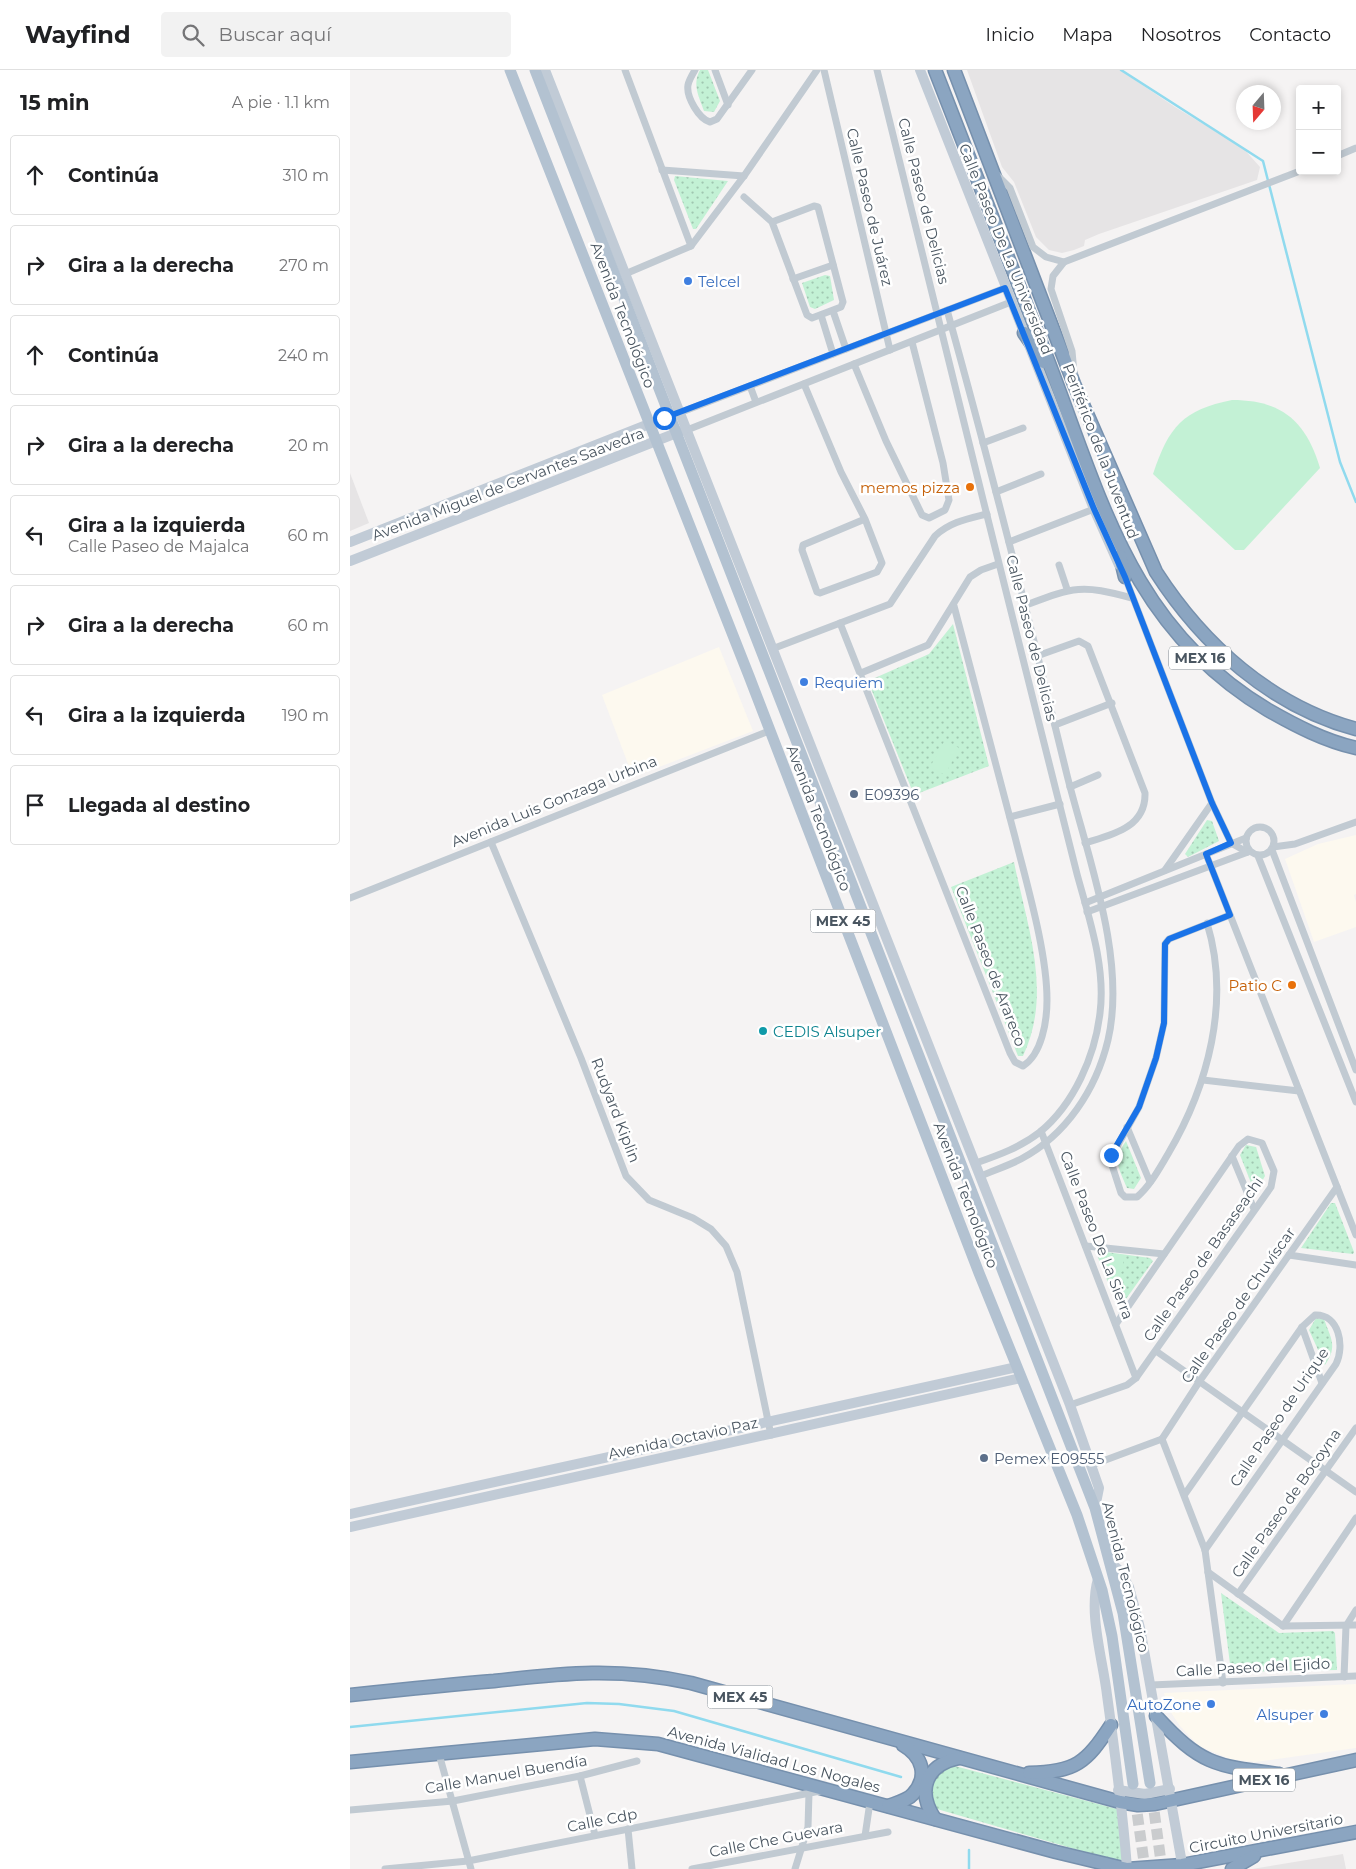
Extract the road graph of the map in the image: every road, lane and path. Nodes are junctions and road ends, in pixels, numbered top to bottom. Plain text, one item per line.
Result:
1 (510, 70) edge
2 (535, 70) edge
3 (546, 70) edge
4 (695, 70) edge
5 (715, 70) edge
6 (752, 70) edge
7 (818, 70) edge
8 (824, 70) edge
9 (877, 70) edge
10 (920, 70) edge
11 (935, 70) edge
12 (954, 70) edge
13 (627, 71) edge
14 (728, 105) junction
15 (1356, 148) edge
16 (1341, 154) edge
17 (662, 170) junction
18 (993, 171) junction
19 (1296, 173) edge
20 (744, 176) junction
21 (744, 197) dead end
22 (772, 222) junction
23 (691, 246) junction
24 (1064, 262) junction
25 (833, 265) junction
26 (625, 274) junction
27 (793, 279) junction
28 (1005, 288) junction
29 (1011, 302) junction
30 (947, 310) junction
31 (833, 311) junction
32 (938, 314) junction
33 (821, 315) junction
34 (951, 326) junction
35 (942, 330) junction
36 (886, 333) junction
37 (1024, 334) junction
38 (912, 342) junction
39 (846, 349) junction
40 (890, 350) junction
41 (832, 354) junction
42 (854, 364) junction
43 (1054, 377) junction
44 (804, 384) junction
45 (1074, 384) junction
46 (750, 386) junction
47 (756, 402) junction
48 (675, 414) junction
49 (648, 424) junction
50 (1022, 428) dead end
51 (682, 431) junction
52 (615, 437) junction
53 (655, 442) junction
54 (983, 443) junction
55 (623, 454) junction
56 (1041, 474) dead end
57 (996, 492) junction
58 (1094, 509) junction
59 (987, 514) junction
60 (865, 518) junction
61 (391, 526) junction
62 (1114, 532) junction
63 (350, 542) edge
64 (398, 542) junction
65 (1009, 542) junction
66 (350, 561) edge
67 (998, 564) junction
68 (1059, 564) dead end
69 (1125, 577) junction
70 (1067, 589) junction
71 (1132, 598) junction
72 (954, 606) junction
73 (1026, 606) junction
74 (840, 623) junction
75 (772, 649) junction
76 (1037, 656) junction
77 (861, 673) junction
78 (1112, 703) junction
79 (1055, 725) junction
80 (1356, 729) edge
81 (769, 731) junction
82 (1356, 748) edge
83 (1098, 775) dead end
84 (1070, 787) junction
85 (1212, 803) junction
86 (1060, 804) junction
87 (1010, 817) junction
88 (1356, 822) edge
89 (1246, 838) junction
90 (834, 839) junction
91 (492, 842) junction
92 (1085, 843) junction
93 (1231, 843) junction
94 (814, 848) junction
95 (1273, 848) junction
96 (1248, 852) junction
97 (1206, 854) junction
98 (1258, 856) junction
99 (1210, 865) junction
100 (1164, 870) junction
101 (350, 898) edge
102 (1098, 898) junction
103 (1085, 903) junction
104 (1292, 906) junction
105 (1101, 907) junction
106 (1280, 911) junction
107 (1087, 912) junction
108 (1230, 915) junction
109 (1207, 923) junction
110 (1346, 1048) junction
111 (1336, 1052) junction
112 (1356, 1070) edge
113 (1203, 1080) junction
114 (1299, 1091) junction
115 (1356, 1102) edge
116 (1127, 1127) junction
117 (1041, 1130) junction
118 (1046, 1143) junction
119 (1232, 1156) junction
120 (976, 1163) junction
121 (981, 1176) junction
122 (1150, 1182) junction
123 (1337, 1187) junction
124 (1254, 1209) junction
125 (1356, 1235) edge
126 (1086, 1246) junction
127 (1164, 1254) junction
128 (1289, 1255) junction
129 (1356, 1265) edge
130 (1116, 1324) junction
131 (1302, 1327) junction
132 (1156, 1351) junction
133 (1017, 1367) junction
134 (1021, 1378) junction
135 (1136, 1378) junction
136 (1199, 1382) junction
137 (1322, 1383) junction
138 (1070, 1405) junction
139 (1242, 1412) junction
140 (768, 1422) junction
141 (1356, 1428) edge
142 (771, 1435) junction
143 (1162, 1439) junction
144 (1283, 1440) junction
145 (1092, 1465) junction
146 (1327, 1471) junction
147 (1356, 1492) edge
148 (1185, 1494) junction
149 (1095, 1508) junction
150 (350, 1514) edge
151 (1356, 1518) edge
152 (350, 1526) edge
153 (1205, 1550) junction
154 (1111, 1564) junction
155 (1208, 1572) junction
156 (1098, 1579) junction
157 (1238, 1594) junction
158 (1356, 1610) edge
159 (1356, 1625) edge
160 (1283, 1626) junction
161 (1346, 1626) junction
162 (1344, 1676) junction
163 (1356, 1676) edge
164 (1223, 1683) junction
165 (1151, 1686) junction
166 (350, 1695) edge
167 (1156, 1716) junction
168 (1111, 1725) junction
169 (896, 1741) junction
170 (439, 1754) junction
171 (959, 1758) junction
172 (1356, 1760) edge
173 (637, 1761) dead end
174 (350, 1762) edge
175 (1018, 1774) junction
176 (1289, 1775) junction
177 (580, 1776) junction
178 (1150, 1783) tunnel mouth
179 (1133, 1784) tunnel mouth
180 (823, 1790) junction
181 (809, 1793) junction
182 (1171, 1795) junction
183 (1119, 1796) junction
184 (453, 1801) junction
185 (870, 1802) junction
186 (888, 1806) junction
187 (350, 1810) edge
188 (936, 1819) junction
189 (628, 1829) junction
190 (888, 1832) dead end
191 (1356, 1832) edge
192 (595, 1835) junction
193 (865, 1836) junction
194 (801, 1847) junction
195 (1056, 1852) junction
196 (1262, 1852) junction
197 (468, 1861) junction
198 (1183, 1867) edge
199 (384, 1869) edge
200 (471, 1869) edge
201 (632, 1869) edge
202 (692, 1869) edge
203 (795, 1869) edge
204 (1091, 1869) edge
205 (1127, 1869) edge
206 (1232, 1869) edge

1 - 49 main road, Avenida Tecnológico / MEX 45
2 - 48 main road, Avenida Tecnológico / MEX 45
3 - 26 street
4 - 14 street
5 - 14 street
6 - 14 street
7 - 20 street
8 - 36 street, Calle Paseo de Juárez
9 - 32 street, Calle Paseo de Delicias
10 - 28 street, Calle Paseo De La Universidad
11 - 43 highway, Periférico de la Juventud / MEX 16
12 - 18 highway, Periférico de la Juventud / MEX 16
13 - 17 street
15 - 16 street
17 - 20 street
17 - 23 street
18 - 24 street
18 - 45 highway, Periférico de la Juventud / MEX 16
19 - 24 street
20 - 23 street
21 - 22 street
22 - 25 street
22 - 27 street
23 - 26 street
24 - 45 street
25 - 27 street
25 - 31 street
26 - 48 street
27 - 33 street
28 - 29 street, Calle Paseo De La Universidad
28 - 30 street, Avenida Miguel de Cervantes Saavedra
29 - 34 street, Avenida Miguel de Cervantes Saavedra
29 - 37 street, Calle Paseo De La Universidad
30 - 32 street, Avenida Miguel de Cervantes Saavedra
30 - 34 street, Calle Paseo de Delicias
31 - 33 street
31 - 39 street
32 - 35 street, Calle Paseo de Delicias
32 - 36 street, Avenida Miguel de Cervantes Saavedra
33 - 41 street
34 - 35 street, Avenida Miguel de Cervantes Saavedra
34 - 54 street, Calle Paseo de Delicias
35 - 38 street, Avenida Miguel de Cervantes Saavedra
35 - 59 street, Calle Paseo de Delicias
36 - 39 street, Avenida Miguel de Cervantes Saavedra
36 - 40 street, Calle Paseo de Juárez
37 - 43 highway
37 - 58 street, Calle Paseo De La Universidad
38 - 40 street, Avenida Miguel de Cervantes Saavedra
38 - 42 street
39 - 41 street, Avenida Miguel de Cervantes Saavedra
40 - 42 street, Avenida Miguel de Cervantes Saavedra
41 - 46 street, Avenida Miguel de Cervantes Saavedra
42 - 44 street, Avenida Miguel de Cervantes Saavedra
43 - 62 highway, Periférico de la Juventud / MEX 16
44 - 47 street, Avenida Miguel de Cervantes Saavedra
44 - 60 street
45 - 80 highway, Periférico de la Juventud / MEX 16
46 - 47 street
46 - 48 street, Avenida Miguel de Cervantes Saavedra
47 - 51 street, Avenida Miguel de Cervantes Saavedra
48 - 49 street, Avenida Miguel de Cervantes Saavedra
48 - 51 main road, Avenida Tecnológico / MEX 45
49 - 52 street, Avenida Miguel de Cervantes Saavedra
49 - 53 main road, Avenida Tecnológico / MEX 45
50 - 54 street
51 - 53 street, Avenida Miguel de Cervantes Saavedra
51 - 75 street
51 - 90 main road, Avenida Tecnológico / MEX 45
52 - 55 street
52 - 61 street, Avenida Miguel de Cervantes Saavedra
53 - 55 street, Avenida Miguel de Cervantes Saavedra
53 - 81 main road, Avenida Tecnológico / MEX 45
54 - 57 street, Calle Paseo de Delicias
55 - 64 street, Avenida Miguel de Cervantes Saavedra
56 - 57 street
57 - 65 street, Calle Paseo de Delicias
58 - 65 street
58 - 69 street, Calle Paseo De La Universidad
59 - 67 street, Calle Paseo de Delicias
59 - 74 street
60 - 60 street
61 - 63 street, Avenida Miguel de Cervantes Saavedra
61 - 64 street
62 - 69 highway
62 - 82 highway, Periférico de la Juventud / MEX 16
64 - 66 street, Avenida Miguel de Cervantes Saavedra
65 - 73 street, Calle Paseo de Delicias
67 - 72 street
67 - 86 street, Calle Paseo de Delicias
68 - 70 street
69 - 71 street
70 - 71 street
70 - 73 street
71 - 85 street
72 - 77 street
72 - 87 street, Calle Paseo de Arareco
73 - 76 street, Calle Paseo de Delicias
74 - 75 street
74 - 77 street, Calle Paseo de Arareco
75 - 120 street
76 - 78 street
76 - 79 street, Calle Paseo de Delicias
77 - 87 street, Calle Paseo de Arareco
78 - 79 street
78 - 92 street
79 - 84 street, Calle Paseo de Delicias
81 - 91 street, Avenida Luis Gonzaga Urbina
81 - 94 main road, Avenida Tecnológico / MEX 45
83 - 84 street
84 - 92 street, Calle Paseo de Delicias
85 - 93 street
85 - 100 street
86 - 87 street
86 - 103 street, Calle Paseo de Delicias
88 - 95 street
89 - 93 street
89 - 95 street
89 - 96 street
90 - 94 main road
90 - 149 main road, Avenida Tecnológico / MEX 45
91 - 101 street, Avenida Luis Gonzaga Urbina
91 - 140 street, Rudyard Kiplin
92 - 102 street, Calle Paseo de Delicias
93 - 96 street
93 - 97 street
94 - 133 main road, Avenida Tecnológico / MEX 45
95 - 98 street
95 - 104 street
96 - 98 street
96 - 99 street
97 - 99 street
97 - 100 street
98 - 106 street
99 - 105 street
99 - 108 street
100 - 102 street
102 - 103 street
102 - 105 street, Calle Paseo de Delicias
103 - 107 street, Calle Paseo de Delicias
104 - 106 street
104 - 110 street
105 - 107 street
105 - 118 street, Calle Paseo de Delicias
106 - 111 street
107 - 117 street, Calle Paseo de Delicias
108 - 109 street
108 - 114 street
109 - 113 street
109 - 116 street
110 - 111 street
110 - 112 street
111 - 115 street
113 - 114 street
113 - 122 street
114 - 123 street
116 - 122 street
116 - 122 street
117 - 118 street, Calle Paseo De La Sierra
117 - 120 street, Calle Paseo de Delicias
118 - 121 street, Calle Paseo de Delicias
118 - 126 street, Calle Paseo De La Sierra
119 - 124 street
119 - 124 street, Calle Paseo de Basaseachi
119 - 127 street, Calle Paseo de Basaseachi
120 - 121 street
121 - 138 street
123 - 125 street
123 - 128 street, Calle Paseo de Chuvíscar
124 - 132 street, Calle Paseo de Basaseachi
126 - 127 street
126 - 130 street, Calle Paseo De La Sierra
127 - 130 street, Calle Paseo de Basaseachi
128 - 129 street
128 - 136 street, Calle Paseo de Chuvíscar
130 - 135 street, Calle Paseo De La Sierra
131 - 137 street
131 - 137 street, Calle Paseo de Urique
131 - 139 street, Calle Paseo de Urique
132 - 135 street, Calle Paseo de Basaseachi
132 - 136 street
133 - 134 main road, Avenida Tecnológico / MEX 45
133 - 140 street, Avenida Octavio Paz
134 - 142 street, Avenida Octavio Paz
134 - 156 main road, Avenida Tecnológico / MEX 45
135 - 138 street, Calle Paseo de Basaseachi
136 - 139 street
136 - 143 street, Calle Paseo de Chuvíscar
137 - 144 street, Calle Paseo de Urique
138 - 145 street
139 - 144 street
139 - 148 street, Calle Paseo de Urique
140 - 142 street, Rudyard Kiplin
140 - 150 street, Avenida Octavio Paz
141 - 146 street, Calle Paseo de Bocoyna
142 - 152 street, Avenida Octavio Paz
143 - 145 street
143 - 148 street
144 - 146 street
144 - 153 street, Calle Paseo de Urique
145 - 149 street
146 - 147 street
146 - 157 street, Calle Paseo de Bocoyna
148 - 153 street
149 - 154 main road, Avenida Tecnológico / MEX 45
151 - 160 street
153 - 155 street
154 - 165 street
154 - 178 main road, Avenida Tecnológico / MEX 45
155 - 157 street
155 - 164 street
156 - 168 street
156 - 179 main road, Avenida Tecnológico / MEX 45
157 - 160 street
158 - 161 street
159 - 161 street
160 - 161 street
161 - 162 street
162 - 163 street, Calle Paseo del Ejido
162 - 164 street, Calle Paseo del Ejido
164 - 165 street, Calle Paseo del Ejido
165 - 167 street
166 - 169 highway, MEX 45
167 - 176 highway
167 - 182 street
168 - 175 highway
168 - 183 street
169 - 171 highway, MEX 45
169 - 186 highway
170 - 174 highway, Avenida Vialidad Los Nogales
170 - 180 highway, Avenida Vialidad Los Nogales
170 - 184 street
171 - 175 highway, MEX 45
171 - 188 highway
172 - 176 highway, MEX 16
173 - 177 street, Calle Manuel Buendía
175 - 183 highway, MEX 45
176 - 182 highway, MEX 16
177 - 184 street, Calle Manuel Buendía
177 - 192 street
180 - 181 street, Calle Cdp
180 - 185 highway, Avenida Vialidad Los Nogales
181 - 189 street, Calle Cdp
181 - 194 street
182 - 183 highway, MEX 45
182 - 198 street
183 - 205 street
184 - 187 street, Calle Manuel Buendía
184 - 197 street
185 - 186 highway, Avenida Vialidad Los Nogales
185 - 193 street, Calle Che Guevara
186 - 188 highway, Avenida Vialidad Los Nogales
188 - 195 highway, Avenida Vialidad Los Nogales
189 - 192 street, Calle Cdp
189 - 201 street
190 - 193 street, Calle Che Guevara
191 - 196 highway, Circuito Universitario
192 - 197 street, Calle Cdp
193 - 194 street, Calle Che Guevara
194 - 202 street, Calle Che Guevara
194 - 203 street
195 - 204 highway
195 - 205 highway, Avenida Vialidad Los Nogales
196 - 198 highway, Circuito Universitario
196 - 206 highway
197 - 199 street, Calle Cdp
197 - 200 street
198 - 205 highway, Avenida Vialidad Los Nogales

